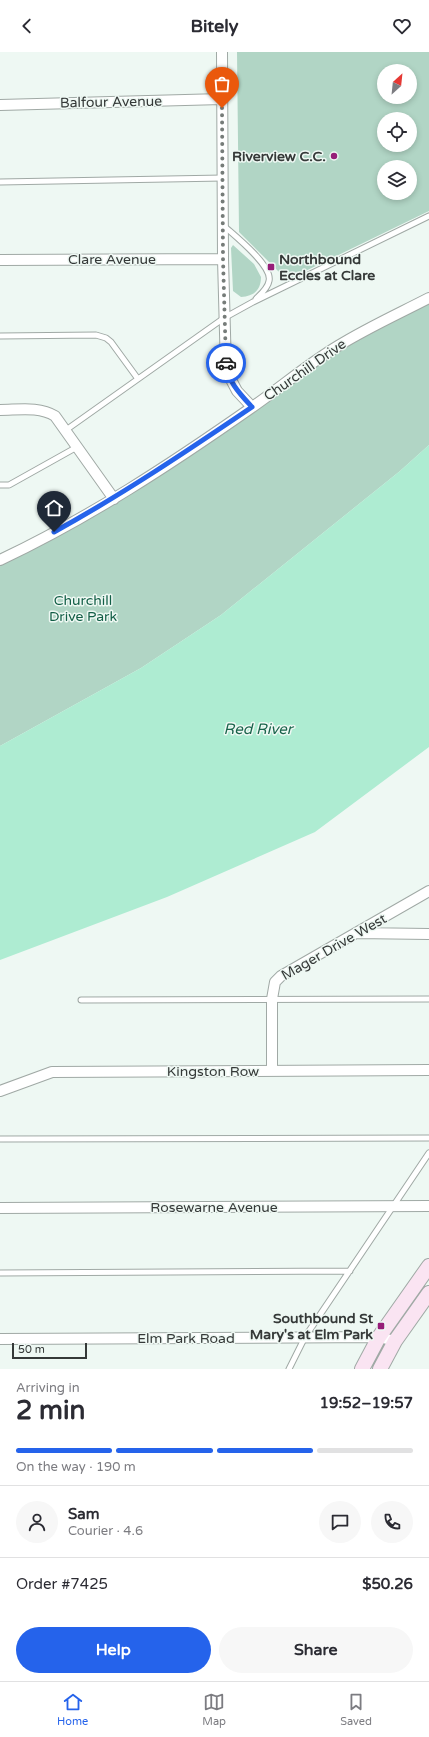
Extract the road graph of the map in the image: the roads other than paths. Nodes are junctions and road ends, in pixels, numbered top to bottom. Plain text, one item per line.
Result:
1 (222, 52) edge
2 (222, 99) junction
3 (0, 105) edge
4 (223, 178) junction
5 (0, 182) edge
6 (429, 216) edge
7 (223, 225) junction
8 (223, 259) junction
9 (0, 260) edge
10 (429, 298) edge
11 (253, 302) junction
12 (224, 318) junction
13 (0, 336) edge
14 (138, 379) junction
15 (252, 407) junction
16 (0, 410) edge
17 (66, 430) junction
18 (78, 446) junction
19 (0, 485) edge
20 (114, 498) junction
21 (0, 560) edge
22 (429, 892) edge
23 (356, 933) junction
24 (429, 934) edge
25 (429, 999) edge
26 (81, 1000) dead end
27 (272, 1000) junction
28 (429, 1070) edge
29 (272, 1071) junction
30 (0, 1091) edge
31 (429, 1138) edge
32 (0, 1140) edge
33 (429, 1153) edge
34 (393, 1206) junction
35 (429, 1206) edge
36 (0, 1208) edge
37 (429, 1266) edge
38 (350, 1271) junction
39 (0, 1273) edge
40 (405, 1301) junction
41 (427, 1301) edge
42 (305, 1337) junction
43 (379, 1337) junction
44 (0, 1339) edge
45 (395, 1341) junction
46 (289, 1369) edge
47 (362, 1369) edge
48 (380, 1369) edge

1 - 2 street
2 - 3 street, Balfour Avenue
2 - 4 street
4 - 5 lane
4 - 7 street
6 - 11 lane
7 - 8 street
7 - 11 lane
8 - 9 street, Clare Avenue
8 - 12 street
10 - 15 street, Churchill Drive
11 - 12 lane
12 - 14 lane
12 - 15 street
13 - 14 lane
14 - 17 lane
15 - 20 street, Churchill Drive
16 - 17 street
17 - 18 street
18 - 19 lane
18 - 20 street
20 - 21 street, Churchill Drive
22 - 23 street, Mager Drive West
23 - 24 street
23 - 27 street, Mager Drive West
25 - 27 lane
26 - 27 lane
27 - 29 street, Mager Drive West
28 - 29 street, Kingston Row
29 - 30 street, Kingston Row
31 - 32 lane
33 - 34 lane
34 - 35 street, Rosewarne Avenue
34 - 36 street, Rosewarne Avenue
34 - 38 lane
37 - 40 main road
38 - 39 lane
38 - 42 lane
40 - 41 street
40 - 43 main road
41 - 45 main road
42 - 43 street, Elm Park Road
42 - 44 street, Elm Park Road
42 - 46 lane
43 - 45 street, Elm Park Road
43 - 47 main road
45 - 48 main road

